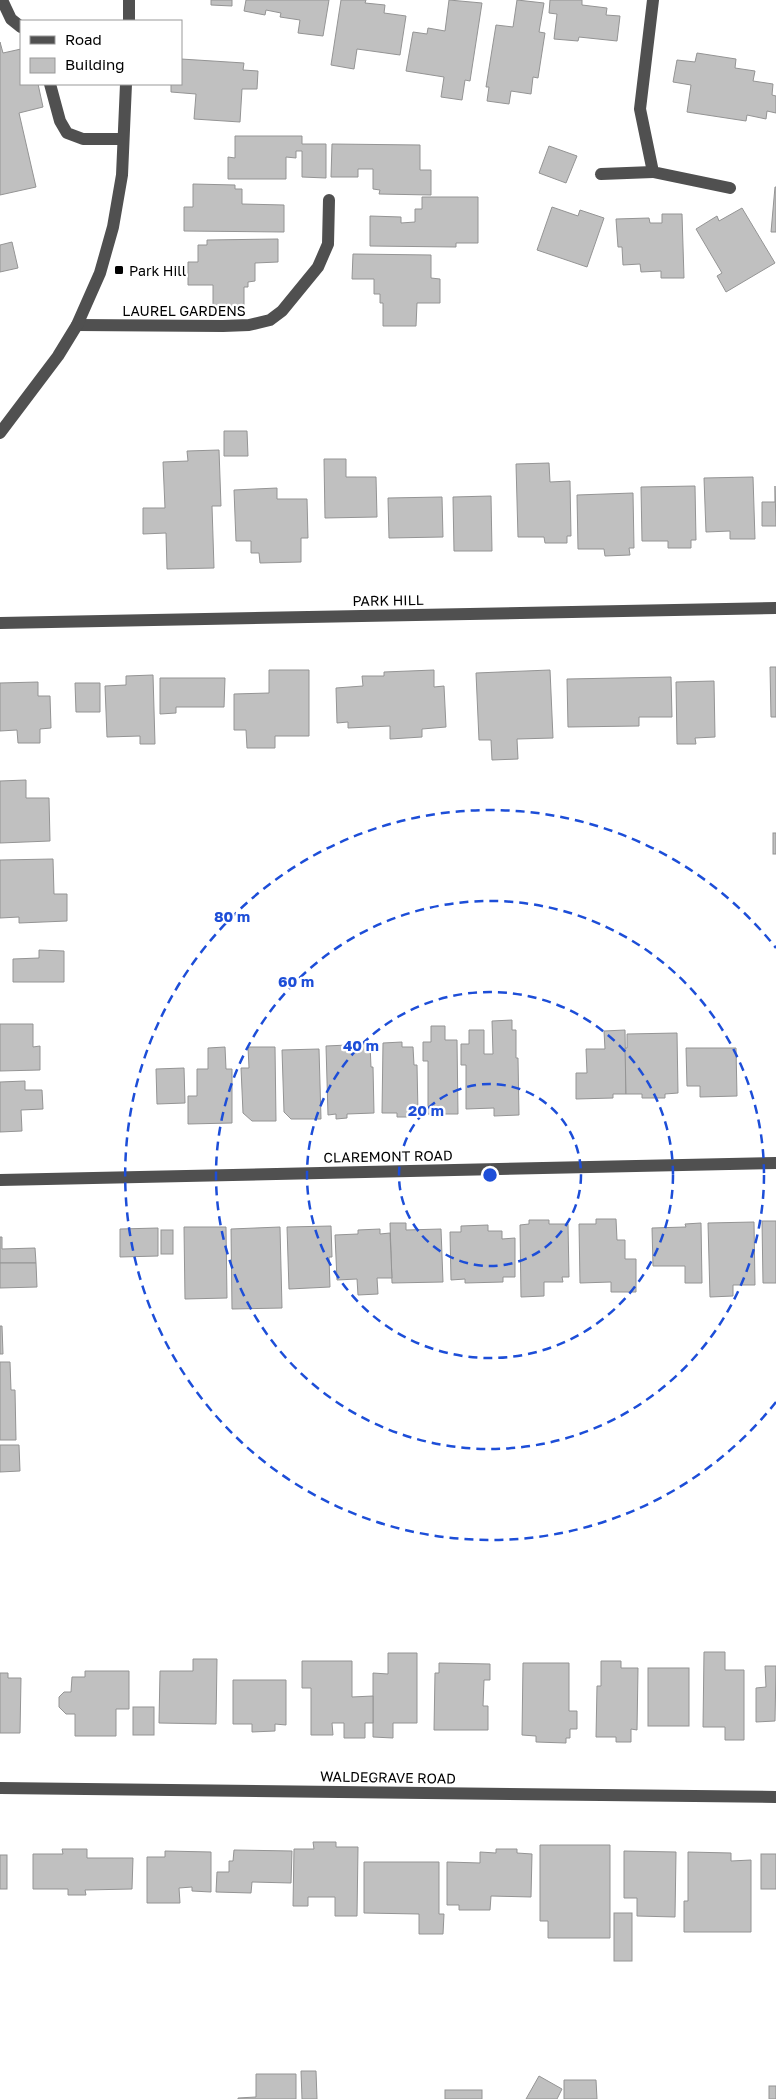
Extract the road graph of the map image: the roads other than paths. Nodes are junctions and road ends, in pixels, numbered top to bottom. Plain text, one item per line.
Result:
1 (2, 0) edge
2 (129, 0) edge
3 (653, 0) edge
4 (129, 20) edge
5 (20, 26) edge
6 (50, 85) edge
7 (126, 85) edge
8 (123, 139) junction
9 (653, 172) junction
10 (601, 174) dead end
11 (730, 188) dead end
12 (329, 200) dead end
13 (77, 325) junction
14 (0, 433) edge
15 (776, 608) edge
16 (0, 623) edge
17 (776, 1163) edge
18 (0, 1180) edge
19 (0, 1788) edge
20 (776, 1797) edge

1 - 5 street
2 - 4 street
3 - 9 street
6 - 8 street
7 - 8 street
8 - 13 street
9 - 10 street
9 - 11 street
12 - 13 street, LAUREL GARDENS
13 - 14 street
15 - 16 street, PARK HILL
17 - 18 street, CLAREMONT ROAD
19 - 20 street, WALDEGRAVE ROAD

